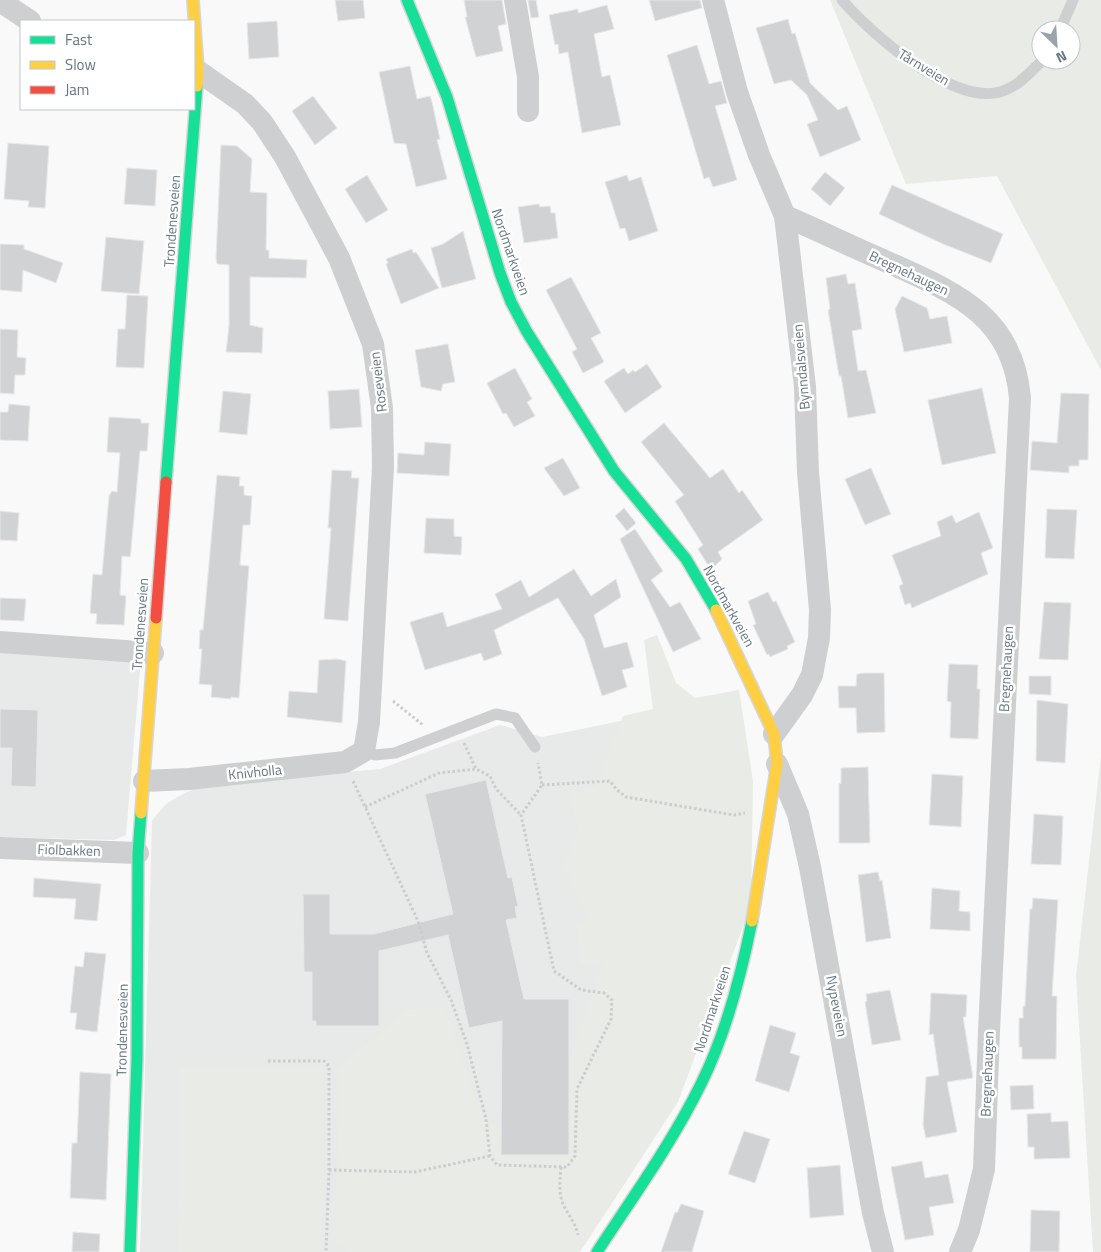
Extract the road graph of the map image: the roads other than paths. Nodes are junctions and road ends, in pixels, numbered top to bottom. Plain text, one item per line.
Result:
1 (193, 0) edge
2 (407, 0) edge
3 (515, 0) edge
4 (713, 0) edge
5 (842, 0) edge
6 (1073, 0) edge
7 (0, 1) edge
8 (28, 20) edge
9 (194, 20) edge
10 (1064, 20) edge
11 (195, 43) edge
12 (1033, 70) edge
13 (198, 71) junction
14 (195, 110) edge
15 (195, 110) edge
16 (528, 111) dead end
17 (785, 216) junction
18 (0, 642) edge
19 (153, 653) junction
20 (774, 734) junction
21 (535, 747) road end
22 (364, 751) junction
23 (777, 764) junction
24 (144, 781) junction
25 (0, 848) edge
26 (138, 853) junction
27 (130, 1252) edge
28 (597, 1252) edge
29 (882, 1252) edge
30 (960, 1252) edge

1 - 9 street, Trondenesveien
2 - 20 street, Nordmarkveien
3 - 16 street
4 - 17 street, Bynndalsveien
5 - 12 lane, Tårnveien
6 - 10 lane
7 - 8 street
11 - 13 street, Trondenesveien
13 - 15 street, Trondenesveien
13 - 22 street, Roseveien
14 - 19 street, Trondenesveien
17 - 20 street, Bynndalsveien
17 - 30 street, Bregnehaugen
18 - 19 street
19 - 24 street, Trondenesveien
20 - 23 street, Nordmarkveien
21 - 22 lane
22 - 24 street, Knivholla
23 - 28 street, Nordmarkveien
23 - 29 street, Nypeveien
24 - 26 street, Trondenesveien
25 - 26 street, Fiolbakken
26 - 27 street, Trondenesveien

